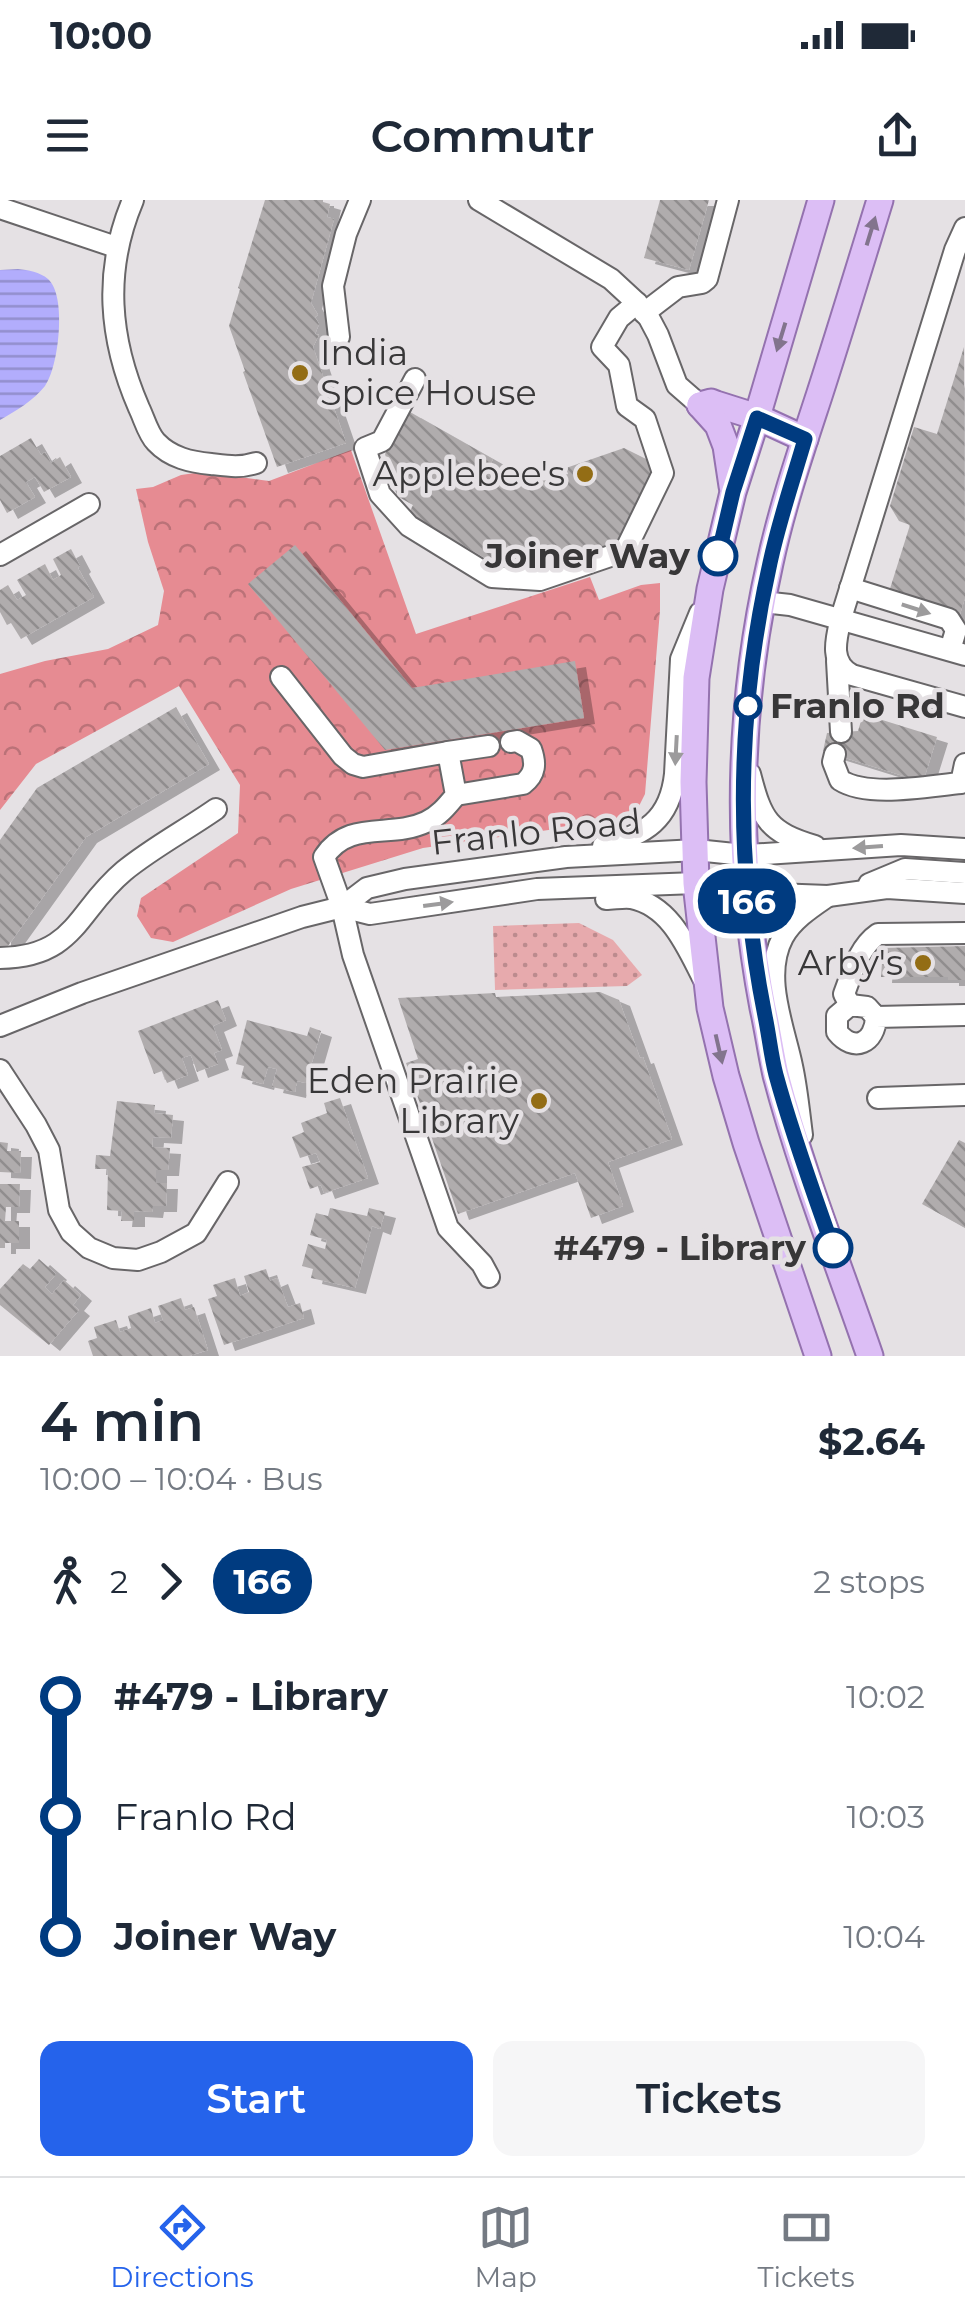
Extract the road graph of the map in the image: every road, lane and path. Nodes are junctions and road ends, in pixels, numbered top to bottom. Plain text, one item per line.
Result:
1 (133, 200) edge
2 (360, 200) edge
3 (479, 200) edge
4 (728, 200) edge
5 (821, 200) edge
6 (880, 200) edge
7 (0, 208) edge
8 (509, 208) edge
9 (965, 228) edge
10 (116, 247) junction
11 (641, 308) junction
12 (339, 337) dead end
13 (414, 379) dead end
14 (700, 405) junction
15 (757, 418) junction
16 (805, 439) junction
17 (256, 462) dead end
18 (733, 492) junction
19 (89, 504) dead end
20 (0, 555) edge
21 (710, 588) junction
22 (850, 588) junction
23 (762, 602) junction
24 (841, 618) junction
25 (958, 653) edge
26 (837, 661) junction
27 (281, 677) dead end
28 (965, 707) edge
29 (840, 732) dead end
30 (511, 742) dead end
31 (489, 746) dead end
32 (744, 750) junction
33 (448, 752) junction
34 (835, 754) dead end
35 (963, 773) edge
36 (456, 795) junction
37 (216, 809) dead end
38 (965, 849) edge
39 (696, 850) junction
40 (827, 850) junction
41 (744, 855) junction
42 (566, 857) junction
43 (965, 873) edge
44 (696, 883) junction
45 (536, 889) junction
46 (746, 891) junction
47 (965, 892) edge
48 (839, 894) junction
49 (342, 907) junction
50 (965, 936) edge
51 (0, 958) edge
52 (708, 987) junction
53 (850, 1005) junction
54 (965, 1015) edge
55 (876, 1017) junction
56 (0, 1026) edge
57 (0, 1070) edge
58 (965, 1094) edge
59 (878, 1098) dead end
60 (808, 1177) junction
61 (228, 1182) dead end
62 (489, 1277) dead end
63 (818, 1356) edge
64 (870, 1356) edge

1 - 10 street
2 - 12 street
3 - 8 street
4 - 11 street
5 -> 15 main road
16 -> 6 main road
7 - 10 street
8 - 11 street
9 - 22 street
10 - 17 street
11 - 13 street
11 - 14 street
14 - 15 main road
14 - 18 main road
15 - 16 main road
15 - 18 main road
16 - 23 main road
18 - 21 main road
19 - 20 street
21 - 39 main road
21 -> 42 street
22 - 24 street
22 -> 25 street
23 - 24 street
23 - 32 main road
24 - 25 street
24 - 26 street
26 - 28 street
26 - 29 street
27 - 33 street
30 - 36 street
31 - 33 street
32 - 40 street
32 - 41 main road
33 - 36 street
34 - 35 street
36 - 49 street
37 - 51 street
38 -> 40 street, Franlo Road
39 - 41 street, Franlo Road
39 - 42 street, Franlo Road
39 - 44 main road
40 - 41 street, Franlo Road
41 - 46 main road
42 - 49 street, Franlo Road
43 - 48 street
44 - 45 street, Franlo Road
44 - 46 street, Franlo Road
44 - 52 main road
49 -> 45 street, Franlo Road
45 - 52 street
46 - 48 street, Franlo Road
46 - 60 main road
47 - 48 street, Franlo Road
48 - 60 street
49 - 56 street, Franlo Road
49 - 62 street
50 - 53 street
52 -> 63 main road
53 - 55 street
53 - 55 street
54 - 55 street
57 - 61 street
58 - 59 street
60 - 64 main road

